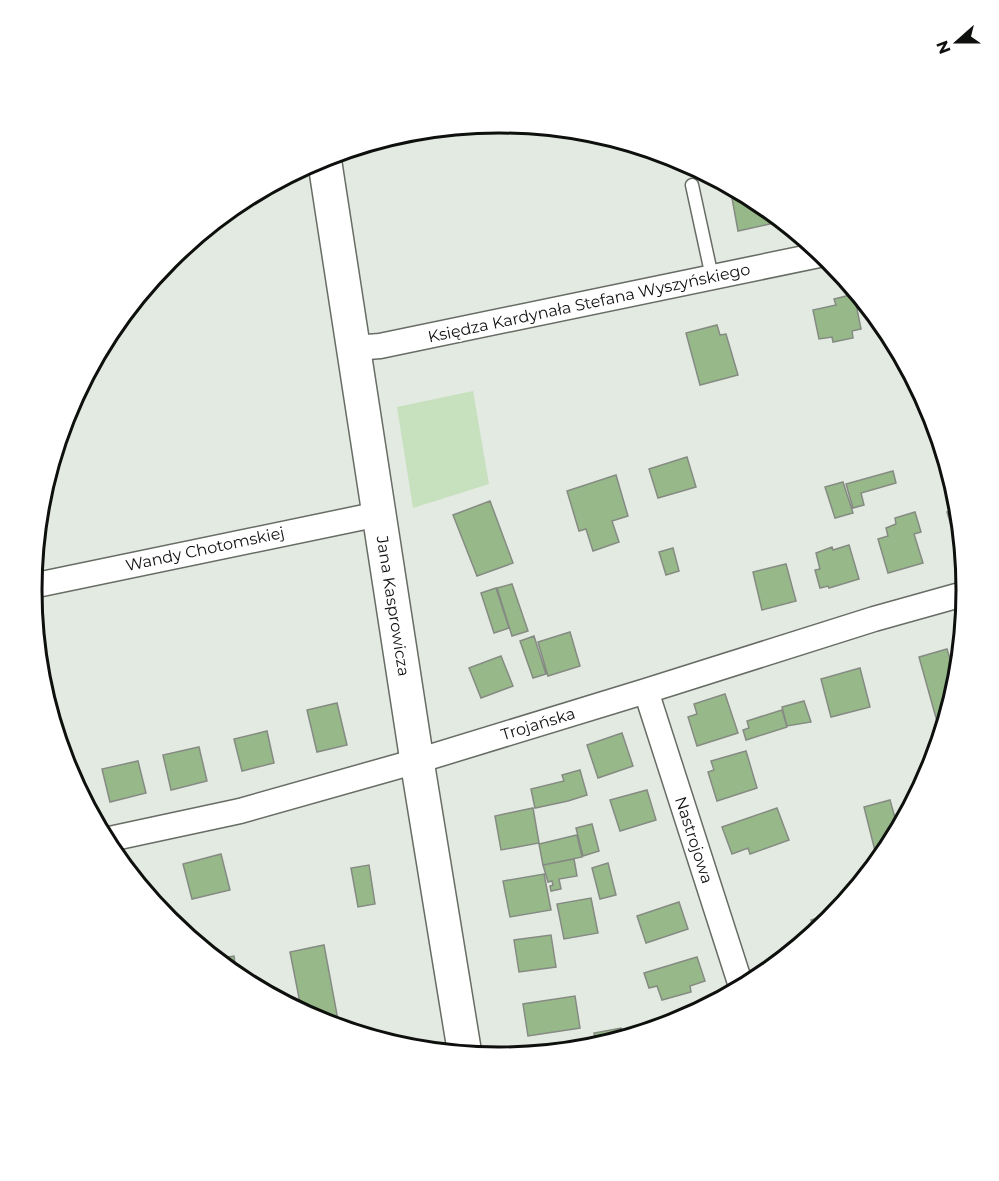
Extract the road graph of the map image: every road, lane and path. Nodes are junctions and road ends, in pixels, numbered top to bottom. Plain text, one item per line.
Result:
1 (326, 167) edge
2 (692, 185) dead end
3 (812, 257) edge
4 (712, 277) junction
5 (354, 348) junction
6 (379, 514) junction
7 (42, 584) edge
8 (957, 596) edge
9 (646, 691) junction
10 (417, 761) junction
11 (115, 838) edge
12 (739, 980) edge
13 (464, 1046) edge

1 - 5 street, Jana Kasprowicza
2 - 4 lane
3 - 4 street, Księdza Kardynała Stefana Wyszyńskiego
4 - 5 street, Księdza Kardynała Stefana Wyszyńskiego
5 - 6 street, Jana Kasprowicza
6 - 7 street, Wandy Chotomskiej
6 - 10 street, Jana Kasprowicza
8 - 9 street, Trojańska
9 - 10 street, Trojańska
9 - 12 street, Nastrojowa
10 - 11 street, Trojańska
10 - 13 street, Jana Kasprowicza

